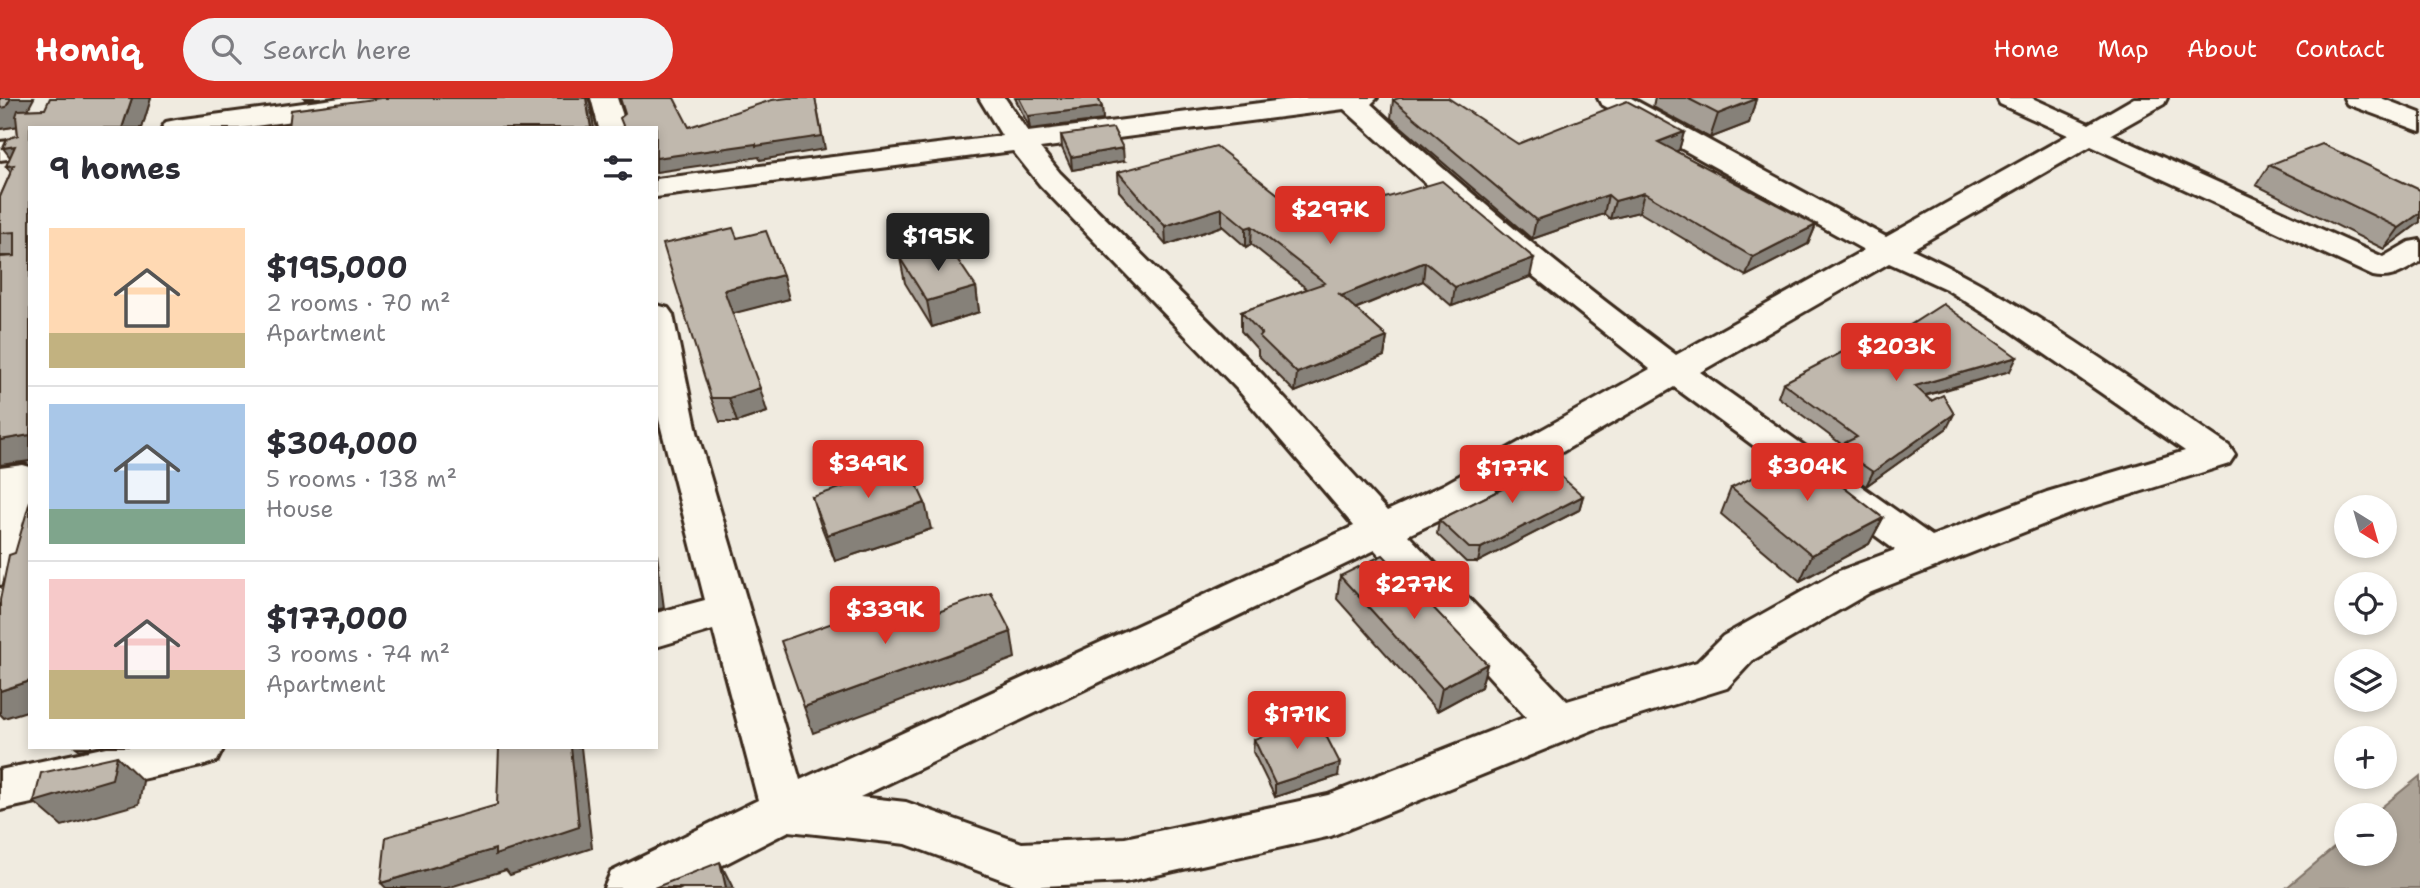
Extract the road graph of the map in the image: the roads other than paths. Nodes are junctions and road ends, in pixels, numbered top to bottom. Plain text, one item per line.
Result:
1 (402, 98) edge
2 (604, 98) edge
3 (992, 98) edge
4 (1611, 98) edge
5 (2010, 98) edge
6 (2154, 98) edge
7 (2357, 98) edge
8 (1341, 100) edge
9 (277, 121) edge
10 (2420, 123) edge
11 (205, 126) edge
12 (612, 126) edge
13 (2089, 135) junction
14 (1021, 143) junction
15 (28, 147) edge
16 (0, 151) edge
17 (658, 188) edge
18 (2420, 249) edge
19 (1887, 250) junction
20 (658, 325) edge
21 (1675, 371) junction
22 (11, 480) edge
23 (1381, 531) junction
24 (1927, 553) junction
25 (0, 570) edge
26 (729, 610) junction
27 (658, 629) edge
28 (1560, 723) junction
29 (192, 749) edge
30 (0, 790) edge
31 (785, 810) junction
32 (629, 888) edge

1 - 9 street
2 - 12 street
3 - 14 street
4 - 19 street
5 - 13 street
6 - 13 street
7 - 10 street
8 - 14 street
8 - 21 street
9 - 11 street
13 - 18 street
13 - 19 street
14 - 17 street
14 - 23 street
15 - 16 street
19 - 21 street
19 - 24 street
20 - 26 street
21 - 23 street
21 - 24 street
22 - 25 street
23 - 28 street
23 - 31 street
24 - 28 street
26 - 27 street
26 - 31 street
28 - 31 street
29 - 30 street
31 - 32 street

